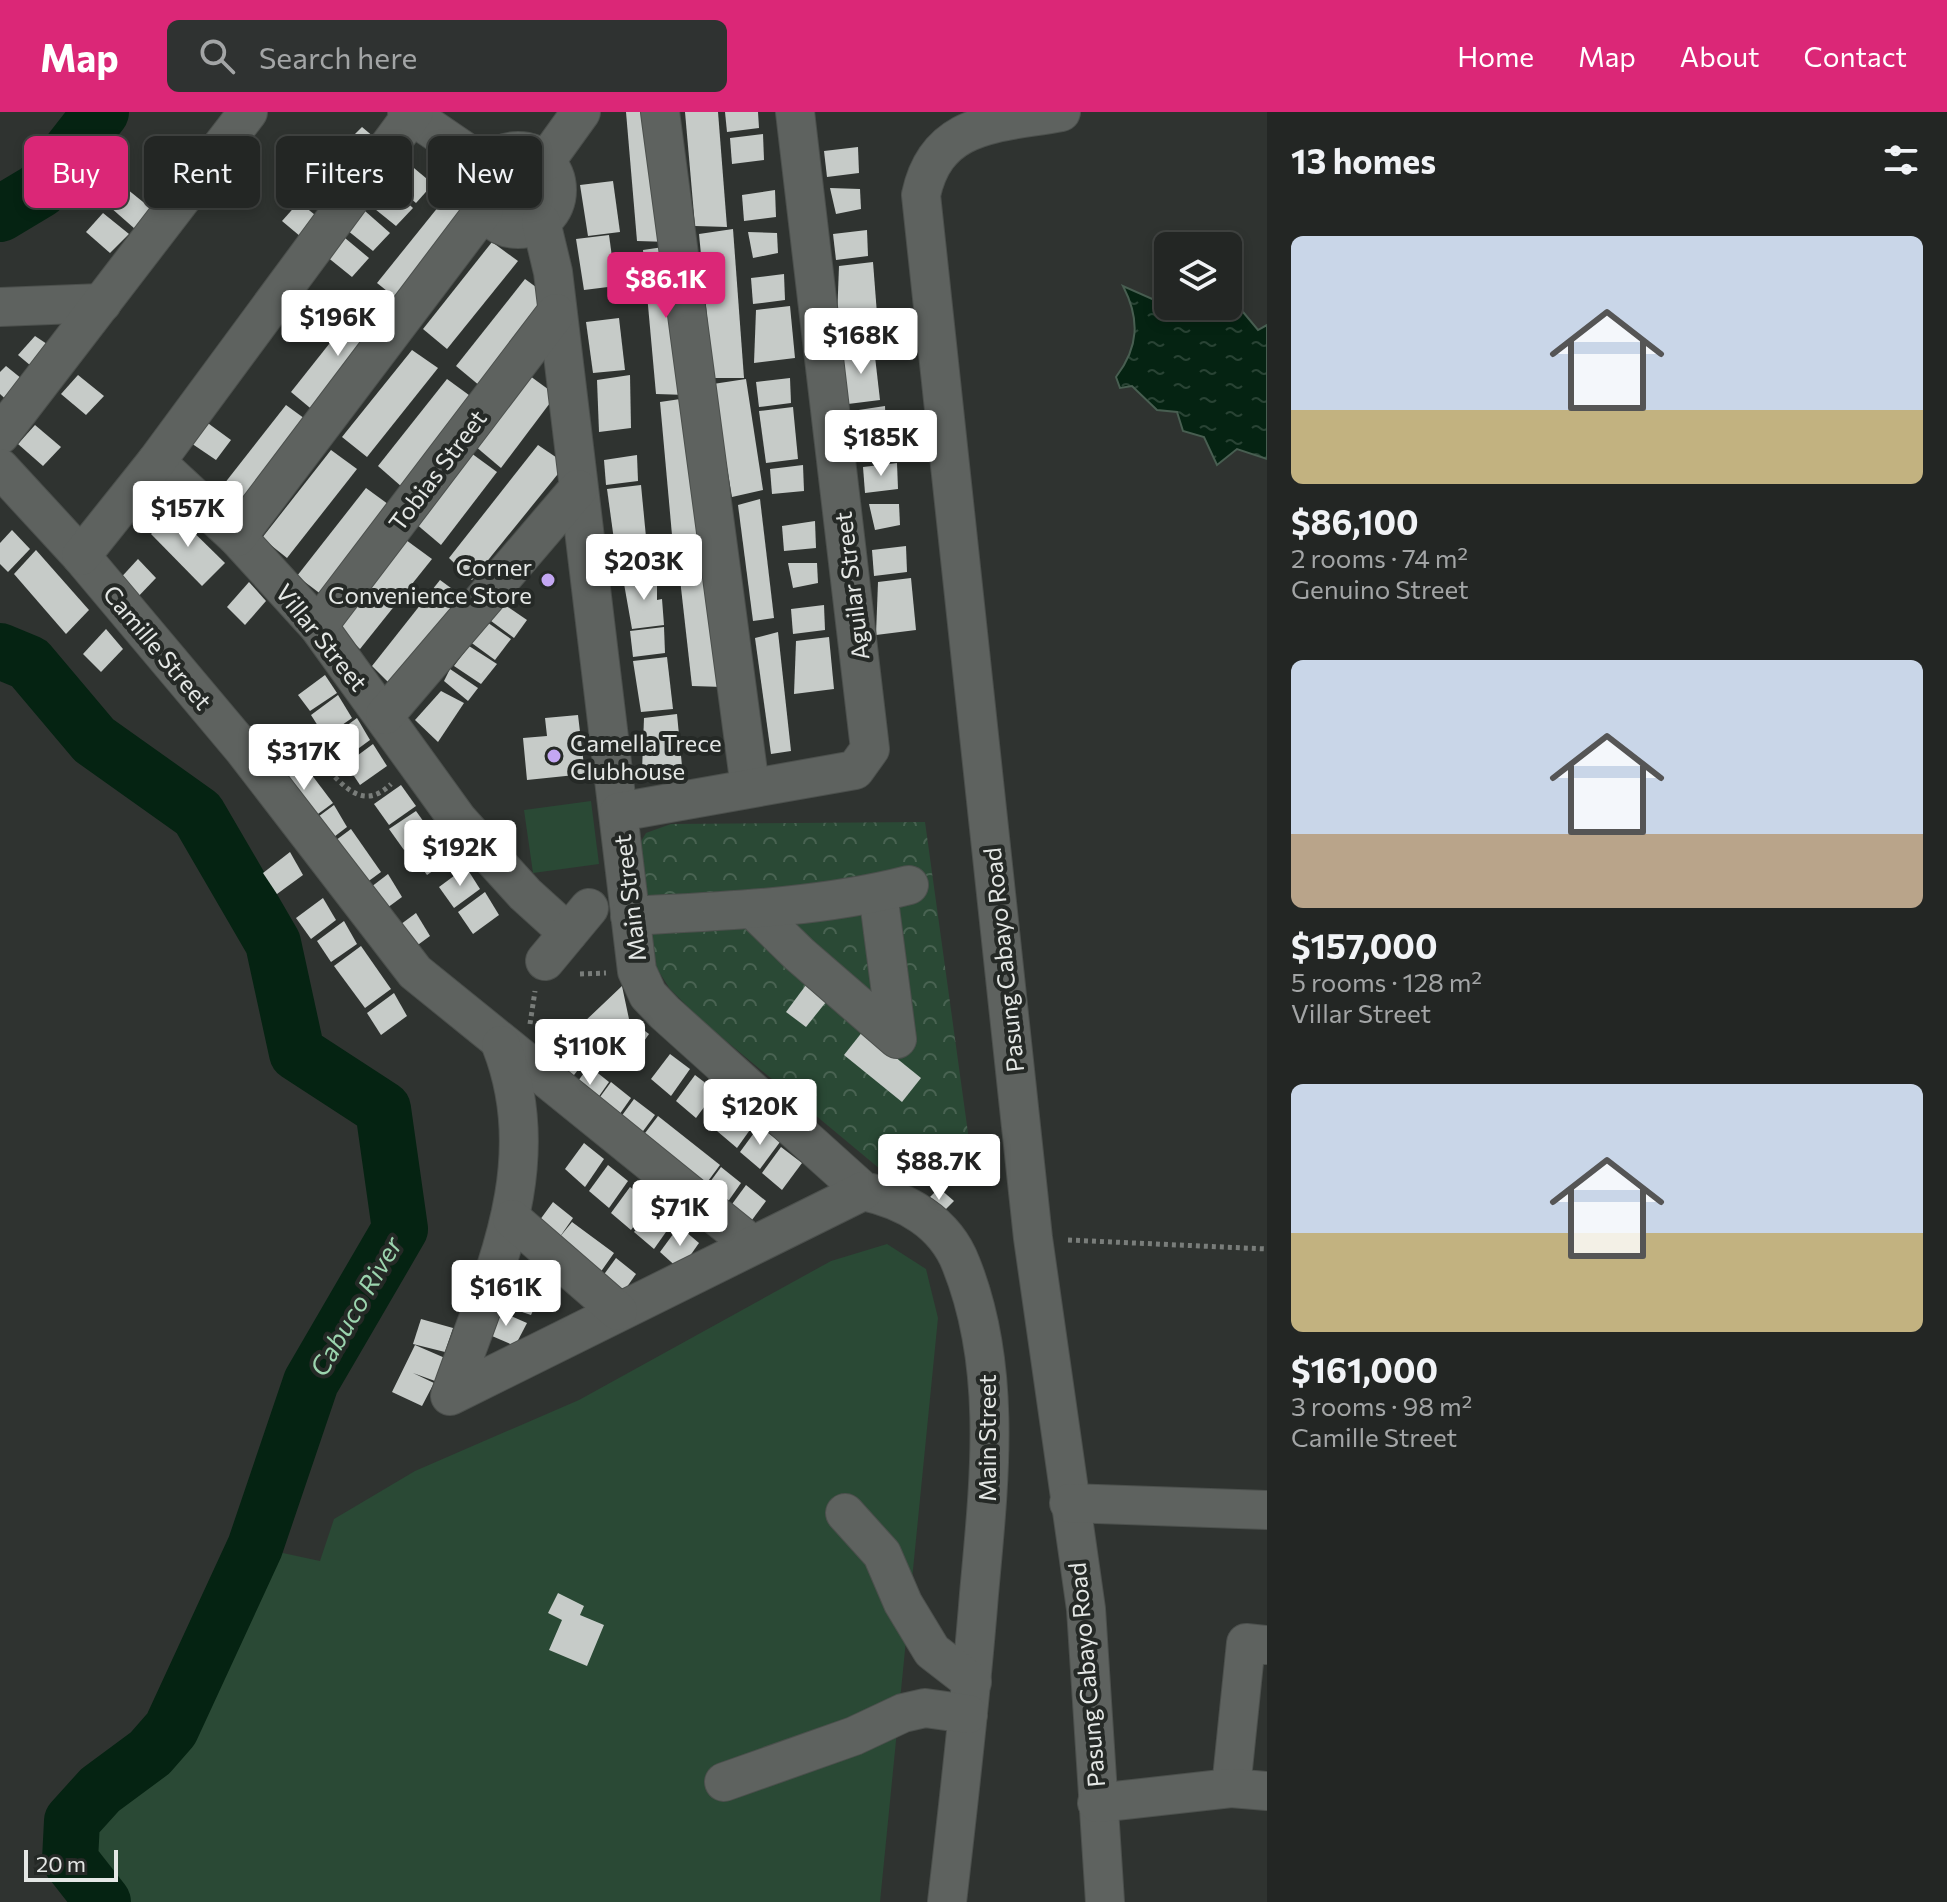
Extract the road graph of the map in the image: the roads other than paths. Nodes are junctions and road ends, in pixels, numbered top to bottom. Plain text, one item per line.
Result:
1 (248, 112) edge
2 (581, 112) edge
3 (660, 112) edge
4 (795, 112) edge
5 (1061, 112) edge
6 (411, 113) edge
7 (444, 136) edge
8 (542, 161) edge
9 (545, 162) junction
10 (484, 210) joint
11 (541, 222) junction
12 (102, 303) junction
13 (0, 307) edge
14 (556, 313) junction
15 (0, 435) edge
16 (156, 462) junction
17 (0, 468) edge
18 (578, 489) junction
19 (237, 537) junction
20 (81, 556) junction
21 (318, 626) junction
22 (385, 715) junction
23 (750, 787) junction
24 (619, 812) junction
25 (753, 909) junction
26 (630, 916) junction
27 (564, 937) road end
28 (501, 1045) junction
29 (863, 1191) junction
30 (512, 1219) junction
31 (751, 1244) junction
32 (618, 1311) junction
33 (1069, 1503) junction
34 (1267, 1510) edge
35 (845, 1513) dead end
36 (1267, 1645) edge
37 (970, 1698) junction
38 (724, 1782) dead end
39 (1249, 1790) edge
40 (1097, 1803) junction
41 (947, 1902) edge
42 (1105, 1902) edge

1 - 12 street
2 - 9 street
3 - 23 street
4 - 23 street, Aguilar Street
5 - 33 street, Pasung Cabayo Road
6 - 7 street
6 - 16 street
8 - 9 street
9 - 11 street
10 - 11 street
10 - 19 street
11 - 14 street, Main Street
12 - 13 street
12 - 15 street
14 - 18 street, Main Street
14 - 21 street, Tobias Street
16 - 19 street, Villar Street
16 - 20 street
17 - 20 street, Camille Street
18 - 22 street
18 - 24 street, Main Street
19 - 21 street, Villar Street
20 - 28 street, Camille Street
21 - 22 street, Villar Street
22 - 27 street, Villar Street
23 - 24 street, Aguilar Street
24 - 26 street, Main Street
25 - 25 street
25 - 26 street
26 - 29 street, Main Street
28 - 30 street, Camille Street
28 - 31 street, Camille Street
29 - 31 street
29 - 37 street, Main Street
30 - 32 street
30 - 32 street, Camille Street
31 - 32 street
33 - 34 street
33 - 40 street, Pasung Cabayo Road
35 - 37 street
36 - 39 street
37 - 38 street
37 - 41 street, Main Street
39 - 40 street
40 - 42 street, Pasung Cabayo Road

